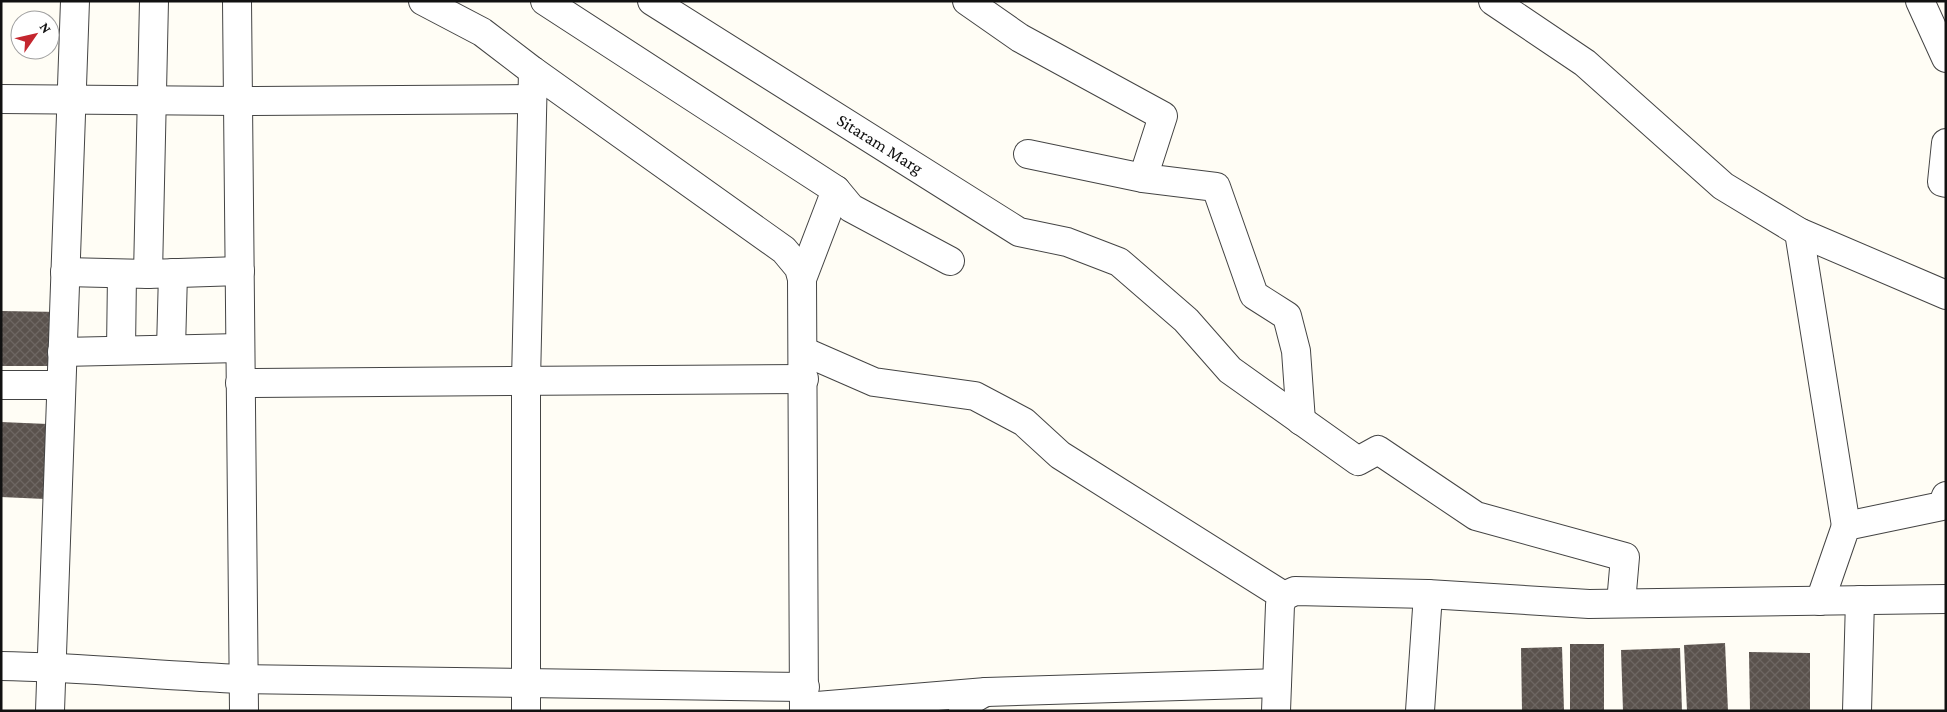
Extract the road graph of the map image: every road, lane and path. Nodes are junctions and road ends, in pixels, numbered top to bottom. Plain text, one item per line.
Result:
1 (75, 1) edge
2 (154, 1) edge
3 (237, 1) edge
4 (423, 1) edge
5 (545, 1) edge
6 (652, 1) edge
7 (967, 1) edge
8 (1493, 1) edge
9 (1920, 1) edge
10 (1946, 58) edge
11 (532, 71) junction
12 (1, 98) edge
13 (71, 99) junction
14 (531, 99) junction
15 (152, 100) junction
16 (238, 101) junction
17 (1946, 143) edge
18 (1028, 154) dead end
19 (1143, 178) junction
20 (1946, 183) edge
21 (836, 190) junction
22 (1799, 232) junction
23 (950, 261) dead end
24 (240, 271) junction
25 (65, 272) junction
26 (148, 274) junction
27 (802, 279) junction
28 (1946, 295) edge
29 (240, 348) junction
30 (171, 349) junction
31 (121, 350) junction
32 (62, 352) junction
33 (803, 352) junction
34 (804, 379) junction
35 (526, 381) junction
36 (240, 383) junction
37 (1, 384) edge
38 (61, 385) junction
39 (1301, 420) junction
40 (1946, 496) edge
41 (1846, 526) junction
42 (1428, 594) junction
43 (1284, 596) junction
44 (1946, 599) edge
45 (1860, 600) junction
46 (1820, 601) junction
47 (1621, 603) junction
48 (1, 666) edge
49 (50, 667) junction
50 (244, 679) junction
51 (527, 682) junction
52 (1277, 683) junction
53 (986, 692) junction
54 (805, 701) edge
55 (888, 705) edge
56 (50, 711) edge
57 (244, 711) edge
58 (526, 711) edge
59 (962, 711) edge
60 (1276, 711) edge
61 (1420, 711) edge
62 (1858, 711) edge

1 - 13 street
2 - 15 street
3 - 16 street
4 - 11 street
5 - 21 street
6 - 39 street, Sitaram Marg
7 - 19 street
8 - 22 street
9 - 10 street
11 - 14 street
11 - 27 street
12 - 13 street
13 - 15 street
13 - 25 street
14 - 16 street
14 - 35 street
15 - 16 street
15 - 26 street
16 - 24 street
17 - 20 street
18 - 19 street
19 - 39 street
21 - 23 street
21 - 27 street
22 - 28 street
22 - 41 street
24 - 26 street
24 - 29 street
25 - 26 street
25 - 32 street
26 - 30 street
26 - 31 street
27 - 33 street
29 - 30 street
29 - 36 street
30 - 31 street
31 - 32 street
32 - 38 street
33 - 34 street
33 - 43 street
34 - 35 street
34 - 54 street
35 - 36 street
35 - 51 street
36 - 50 street
37 - 38 street
38 - 49 street
39 - 47 street, Sitaram Marg
40 - 41 street
41 - 46 street
42 - 43 street
42 - 47 street
42 - 61 street
43 - 52 street
44 - 45 street
45 - 46 street
45 - 62 street
46 - 47 street
48 - 49 street
49 - 50 street
49 - 56 street
50 - 51 street
50 - 57 street
51 - 54 street
51 - 58 street
52 - 53 street
52 - 60 street
53 - 55 street
53 - 59 street
54 - 55 street

